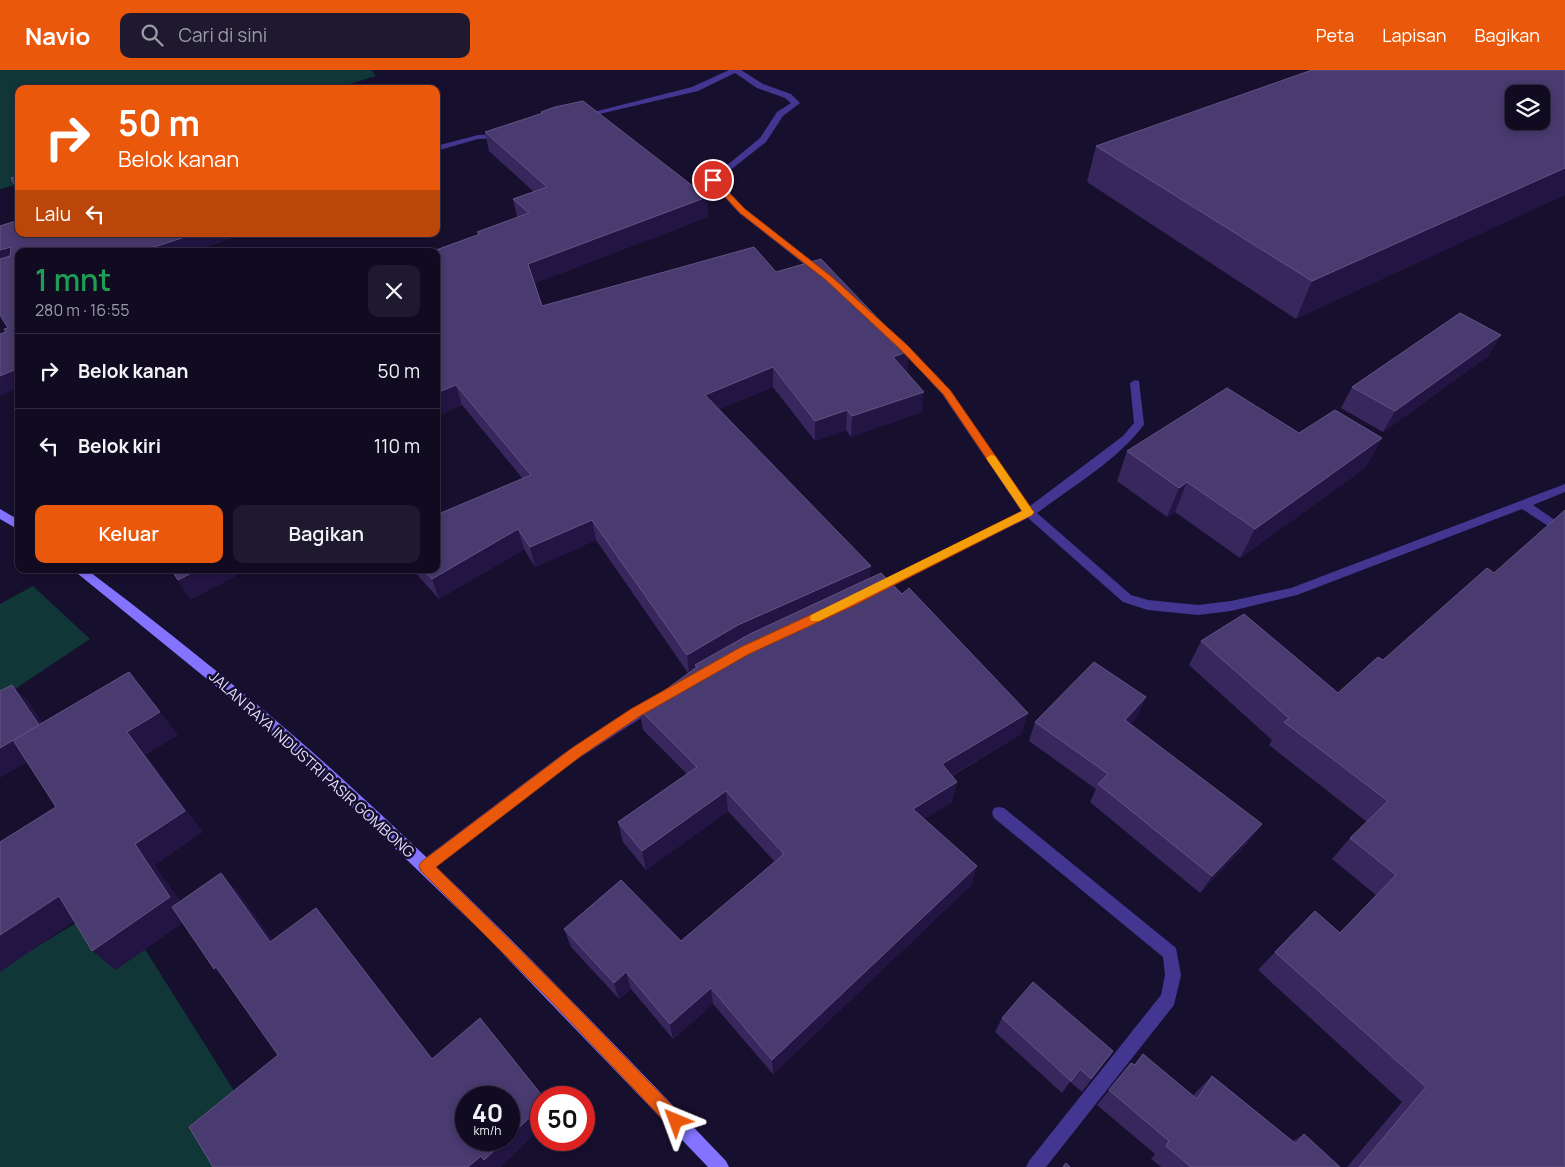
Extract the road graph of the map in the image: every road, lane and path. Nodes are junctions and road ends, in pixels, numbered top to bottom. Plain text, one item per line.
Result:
1 (735, 70) edge
2 (571, 119) edge
3 (514, 133) edge
4 (440, 148) edge
5 (829, 278) edge
6 (890, 334) edge
7 (1135, 383) dead end
8 (1565, 488) edge
9 (1524, 505) junction
10 (1029, 512) junction
11 (0, 513) edge
12 (15, 523) edge
13 (1565, 533) edge
14 (84, 573) edge
15 (866, 594) edge
16 (661, 698) edge
17 (999, 813) dead end
18 (426, 866) junction
19 (720, 1167) edge
20 (1035, 1167) edge

1 - 2 street
1 - 5 street
3 - 4 street
6 - 10 street
7 - 10 street
8 - 9 street
9 - 10 street
9 - 13 street
10 - 15 street
11 - 12 main road
14 - 18 main road, JALAN RAYA INDUSTRI PASIR GOMBONG
16 - 18 street
17 - 20 street
18 - 19 main road, JALAN RAYA INDUSTRI PASIR GOMBONG

